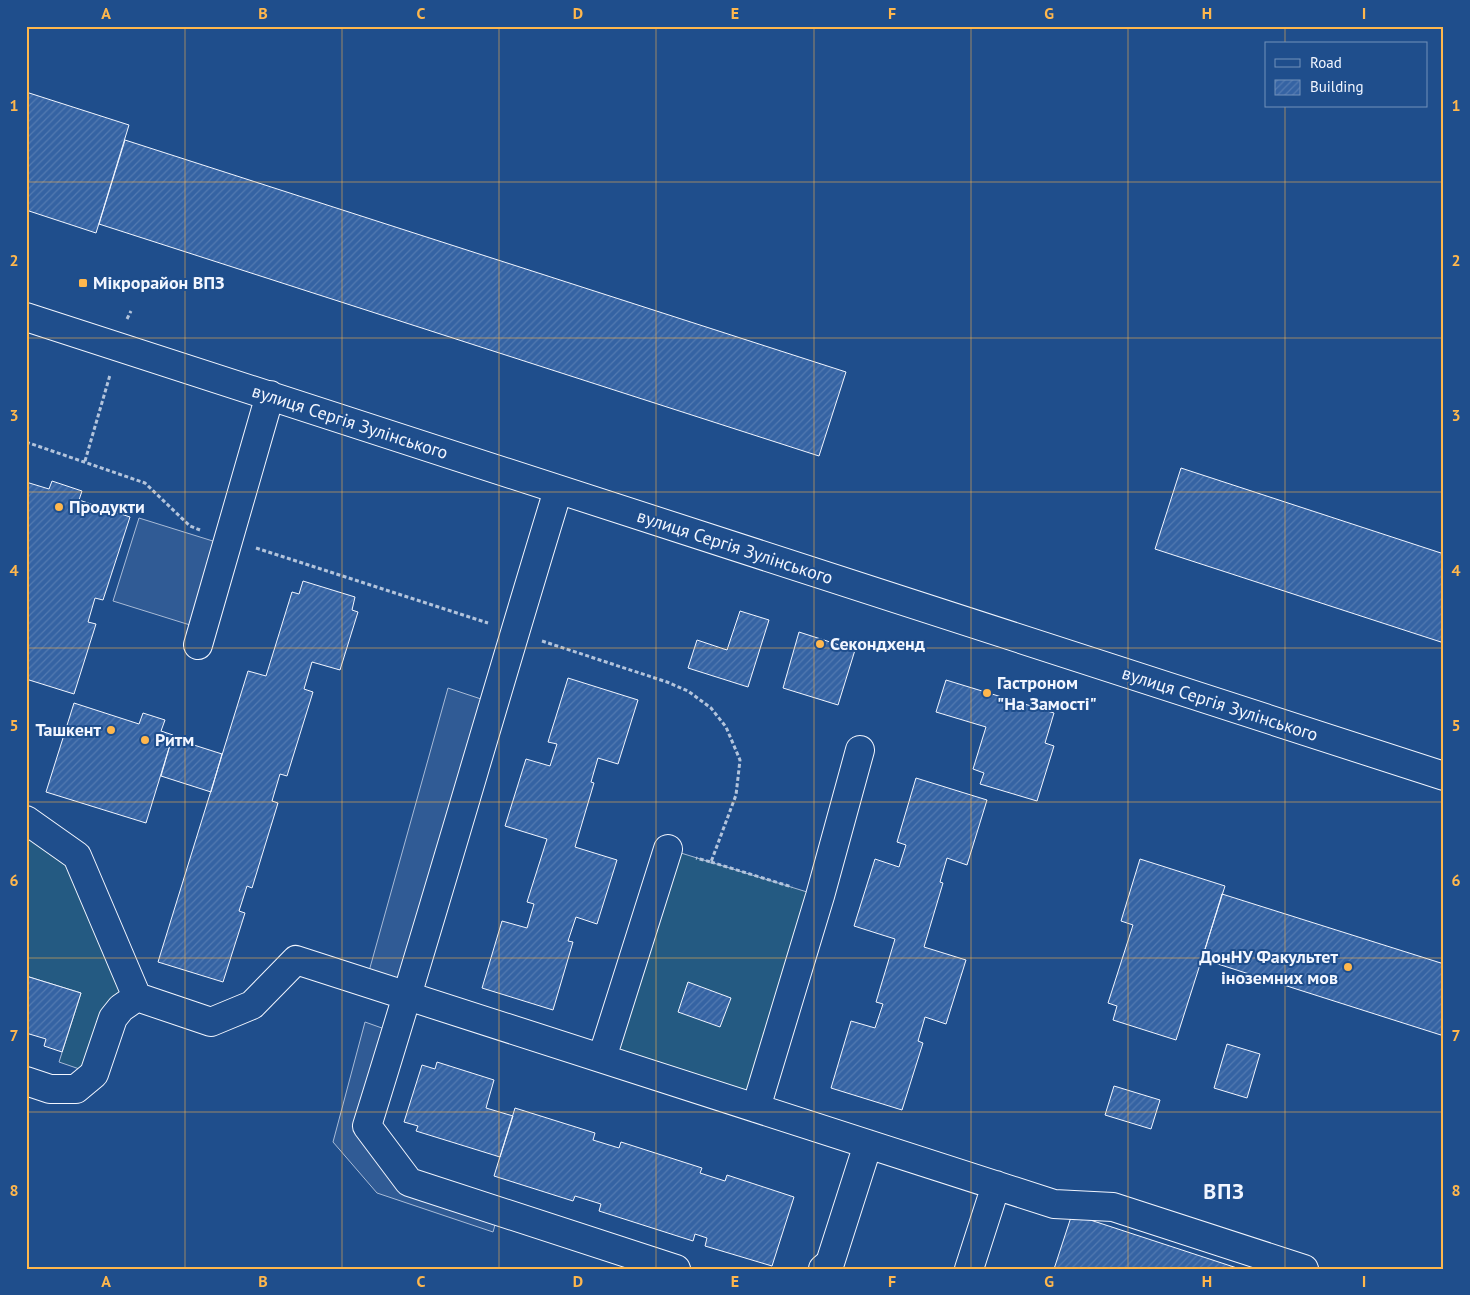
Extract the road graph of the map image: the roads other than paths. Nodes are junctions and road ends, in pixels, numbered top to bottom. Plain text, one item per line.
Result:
1 (26, 317) edge
2 (270, 396) junction
3 (558, 490) junction
4 (198, 645) dead end
5 (860, 750) dead end
6 (1444, 776) edge
7 (26, 820) edge
8 (668, 849) road end
9 (408, 996) junction
10 (137, 997) junction
11 (602, 1058) junction
12 (26, 1081) edge
13 (756, 1108) junction
14 (868, 1144) junction
15 (996, 1185) junction
16 (676, 1269) edge
17 (823, 1269) edge
18 (969, 1269) edge
19 (1304, 1269) edge

1 - 2 street, вулиця Сергія Зулінського
2 - 3 street, вулиця Сергія Зулінського
2 - 4 street
3 - 6 street, вулиця Сергія Зулінського
3 - 9 street
5 - 13 street
7 - 10 street
8 - 11 street
9 - 10 street
9 - 11 street
9 - 16 street
10 - 12 street
11 - 13 street
13 - 14 street
14 - 15 street
14 - 17 street
15 - 18 street
15 - 19 street

